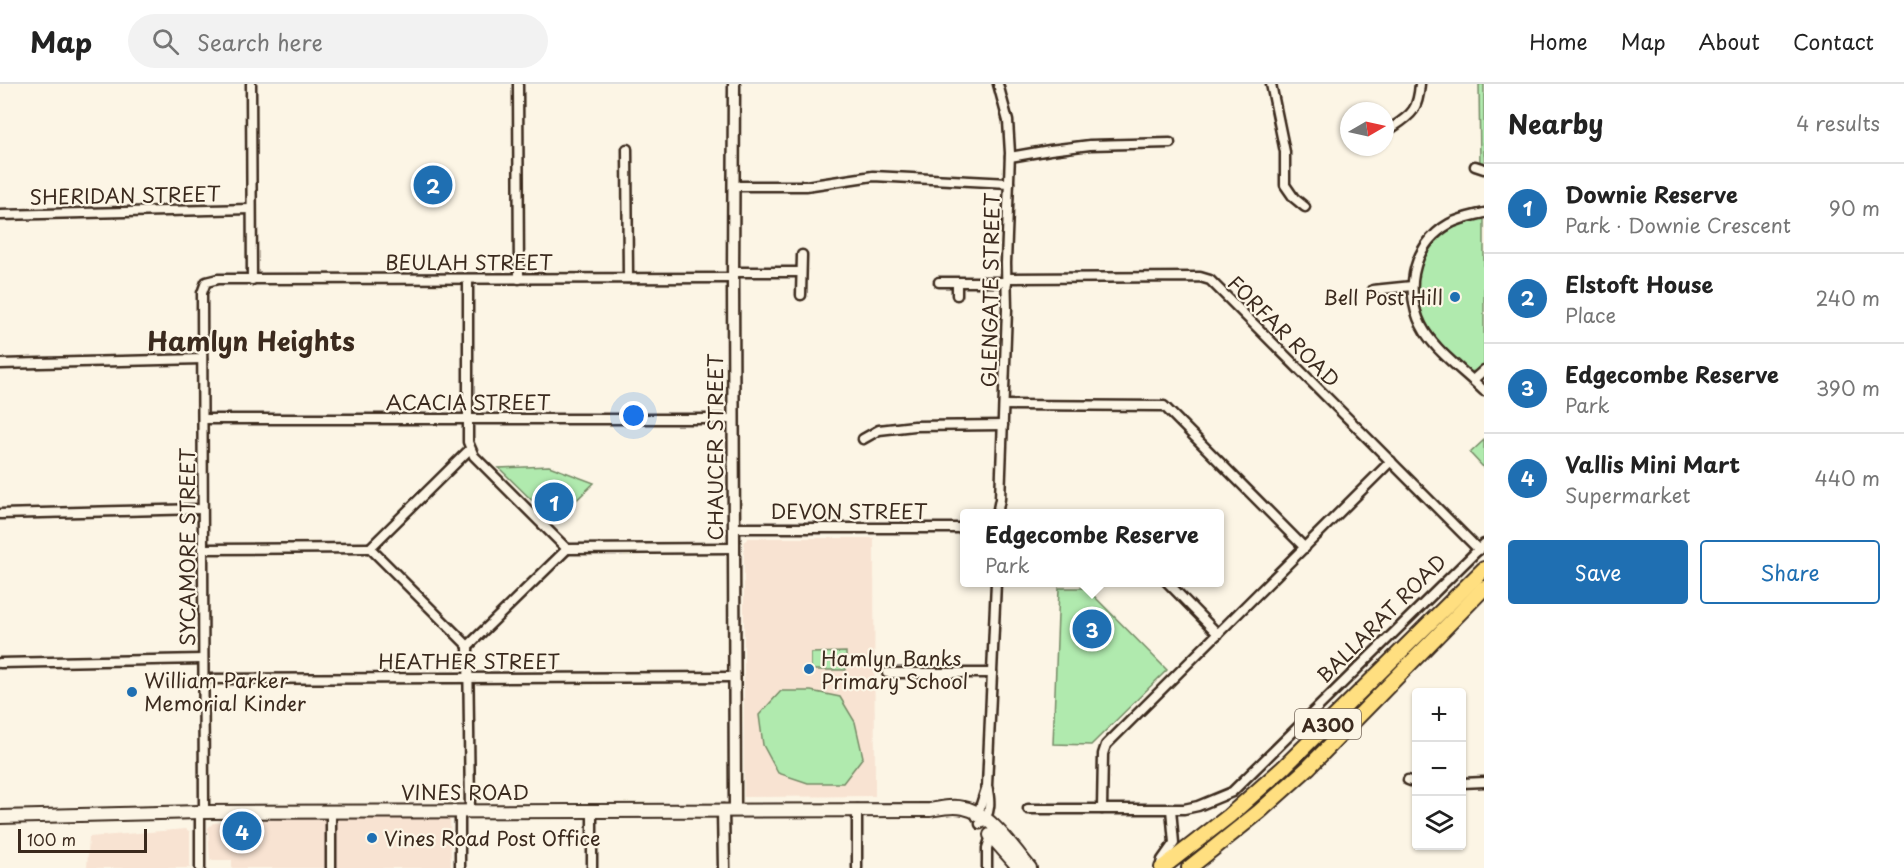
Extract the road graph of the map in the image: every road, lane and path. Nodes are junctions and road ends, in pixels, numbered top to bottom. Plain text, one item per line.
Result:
1 (251, 84) edge
2 (518, 84) edge
3 (734, 84) edge
4 (998, 84) edge
5 (1271, 84) edge
6 (1420, 84) edge
7 (1394, 126) edge
8 (1170, 143) dead end
9 (627, 149) dead end
10 (1010, 158) junction
11 (1475, 166) dead end
12 (1484, 169) edge
13 (1009, 183) junction
14 (734, 186) junction
15 (1305, 207) dead end
16 (251, 209) junction
17 (1484, 213) edge
18 (0, 215) edge
19 (802, 255) dead end
20 (801, 272) junction
21 (733, 275) junction
22 (628, 278) junction
23 (468, 279) junction
24 (519, 279) junction
25 (252, 280) junction
26 (1007, 280) junction
27 (206, 282) joint
28 (939, 282) dead end
29 (957, 283) junction
30 (1412, 286) junction
31 (1373, 290) dead end
32 (801, 295) dead end
33 (957, 295) dead end
34 (202, 359) junction
35 (0, 364) edge
36 (1484, 370) edge
37 (1473, 380) junction
38 (1484, 391) edge
39 (1004, 405) junction
40 (469, 418) junction
41 (733, 418) junction
42 (203, 419) junction
43 (1003, 425) junction
44 (863, 439) dead end
45 (470, 449) junction
46 (1391, 461) junction
47 (202, 509) junction
48 (999, 509) edge
49 (0, 514) edge
50 (734, 528) junction
51 (960, 528) edge
52 (1481, 547) edge
53 (370, 548) junction
54 (734, 548) junction
55 (1305, 548) junction
56 (203, 549) junction
57 (567, 549) junction
58 (1484, 569) edge
59 (996, 587) edge
60 (1172, 587) edge
61 (1484, 588) edge
62 (1218, 634) junction
63 (468, 646) junction
64 (203, 659) junction
65 (0, 663) edge
66 (887, 673) dead end
67 (992, 673) junction
68 (734, 677) junction
69 (469, 678) junction
70 (204, 679) junction
71 (1484, 782) edge
72 (1466, 783) edge
73 (857, 809) junction
74 (1028, 809) dead end
75 (1102, 809) junction
76 (1171, 809) junction
77 (592, 810) junction
78 (729, 810) junction
79 (465, 811) junction
80 (202, 812) junction
81 (332, 812) junction
82 (0, 817) edge
83 (980, 819) junction
84 (991, 836) junction
85 (200, 868) edge
86 (331, 868) edge
87 (460, 868) edge
88 (592, 868) edge
89 (723, 868) edge
90 (857, 868) edge
91 (987, 868) edge
92 (1018, 868) edge
93 (1030, 868) edge
94 (1161, 868) edge
95 (1189, 868) edge

1 - 16 street
2 - 24 street
3 - 14 street, CHAUCER STREET
4 - 10 street, GLENGATE STREET
5 - 15 street
6 - 7 street
8 - 10 street
9 - 22 street
10 - 13 street, GLENGATE STREET
11 - 12 street
13 - 14 street
13 - 26 street, GLENGATE STREET
14 - 21 street, CHAUCER STREET
16 - 18 street, SHERIDAN STREET
16 - 25 street
17 - 30 street
19 - 20 street
20 - 21 street, BEULAH STREET
20 - 32 street
21 - 22 street, BEULAH STREET
21 - 41 street, CHAUCER STREET
22 - 24 street, BEULAH STREET
23 - 24 street, BEULAH STREET
23 - 25 street, BEULAH STREET
23 - 40 street
25 - 27 street, BEULAH STREET
26 - 29 street, FORFAR ROAD
26 - 39 street, GLENGATE STREET
26 - 46 street, FORFAR ROAD
27 - 34 street, SYCAMORE STREET
28 - 29 street, FORFAR ROAD
29 - 33 street
30 - 31 street
30 - 37 street
34 - 35 street
34 - 42 street, SYCAMORE STREET
36 - 37 street
37 - 38 street
39 - 43 street, GLENGATE STREET
39 - 55 street
40 - 41 street, ACACIA STREET
40 - 42 street, ACACIA STREET
40 - 45 street
41 - 50 street, CHAUCER STREET
42 - 47 street, SYCAMORE STREET
43 - 44 street
43 - 48 street, GLENGATE STREET
45 - 53 street
45 - 57 street
46 - 52 street, FORFAR ROAD
46 - 55 street
47 - 49 street
47 - 56 street, SYCAMORE STREET
50 - 51 street, DEVON STREET
50 - 54 street, CHAUCER STREET
52 - 76 street, BALLARAT ROAD
53 - 56 street
53 - 63 street
54 - 57 street
54 - 68 street, CHAUCER STREET
55 - 62 street
56 - 64 street, SYCAMORE STREET
57 - 63 street
58 - 94 highway, BALLARAT ROAD / A300
59 - 67 street
60 - 62 street
61 - 95 highway, A300
62 - 75 street
63 - 69 street
64 - 65 street
64 - 70 street, SYCAMORE STREET
66 - 67 street
67 - 83 street
68 - 69 street, HEATHER STREET
68 - 78 street, CHAUCER STREET
69 - 70 street, HEATHER STREET
69 - 79 street
70 - 80 street, SYCAMORE STREET
71 - 72 street
73 - 78 main road, VINES ROAD
73 - 83 main road, VINES ROAD
73 - 90 street
74 - 75 street
75 - 76 street
76 - 94 street
77 - 78 main road, VINES ROAD
77 - 79 main road, VINES ROAD
77 - 88 street
78 - 89 street, CHAUCER STREET
79 - 81 main road, VINES ROAD
79 - 87 street
80 - 81 main road, VINES ROAD
80 - 82 main road, VINES ROAD
80 - 85 street, SYCAMORE STREET
81 - 86 street
83 - 84 main road
83 - 93 main road
84 - 91 street
84 - 92 main road

